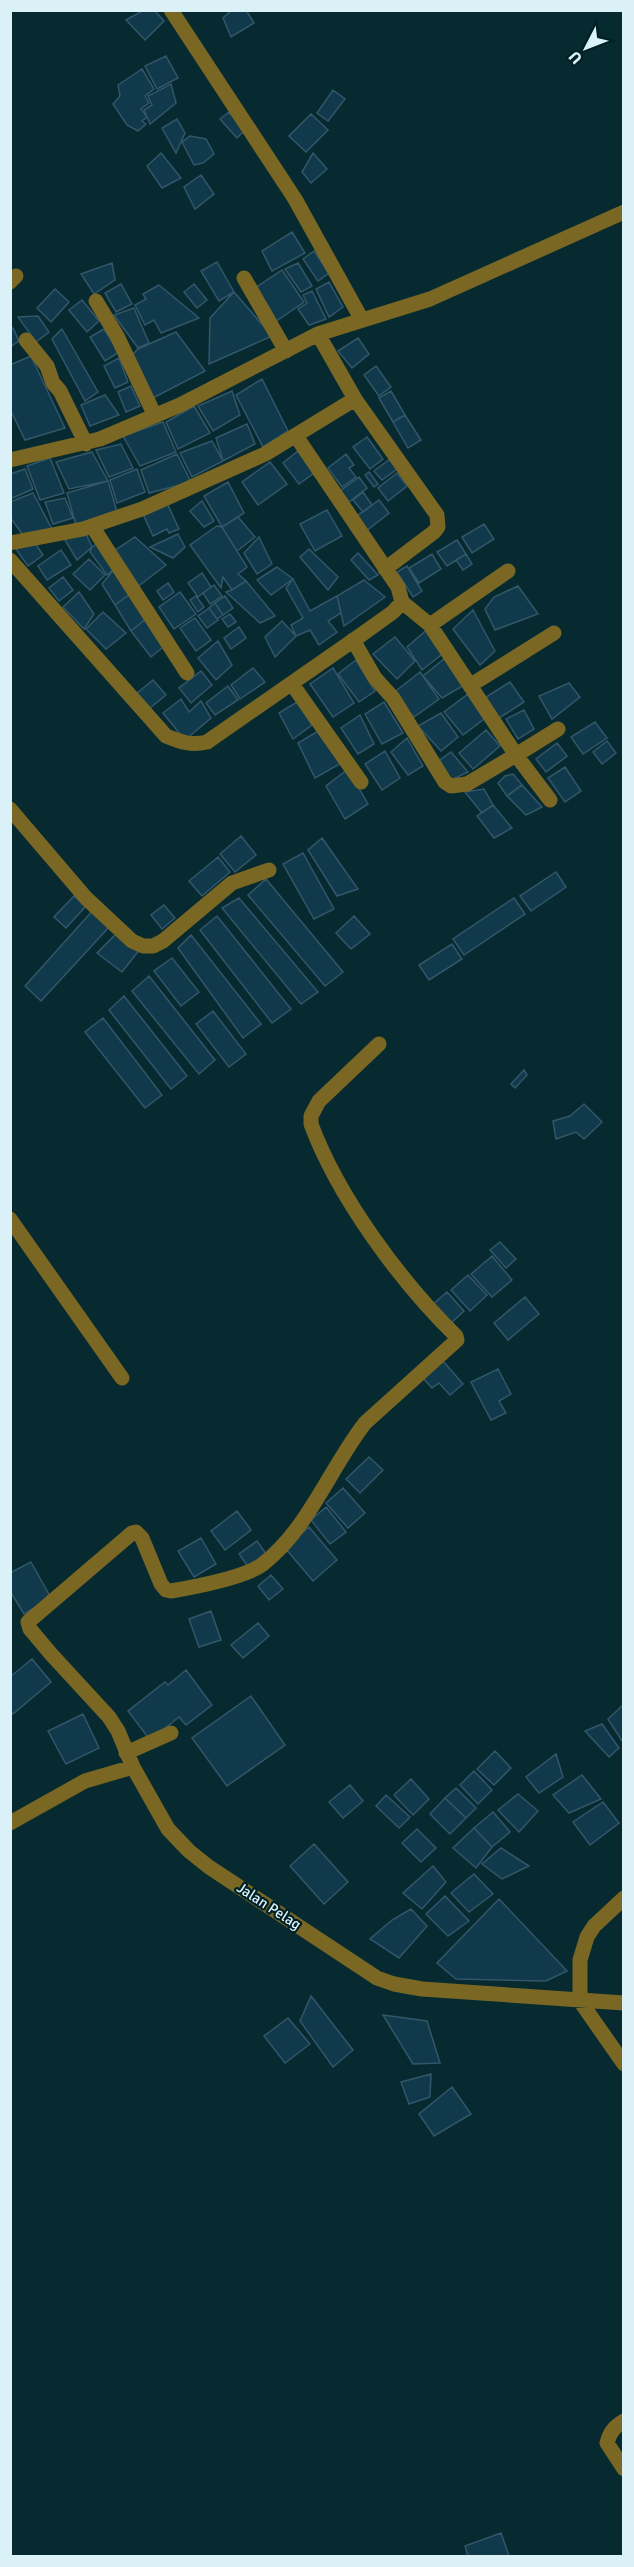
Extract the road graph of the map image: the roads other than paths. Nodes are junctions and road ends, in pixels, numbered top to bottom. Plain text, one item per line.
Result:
1 (171, 10) edge
2 (624, 212) edge
3 (244, 278) dead end
4 (96, 301) dead end
5 (362, 320) junction
6 (318, 334) junction
7 (26, 340) dead end
8 (286, 351) junction
9 (355, 399) junction
10 (155, 416) junction
11 (296, 436) junction
12 (86, 444) junction
13 (10, 460) edge
14 (92, 526) junction
15 (10, 543) edge
16 (10, 560) edge
17 (385, 568) junction
18 (508, 571) dead end
19 (402, 602) junction
20 (430, 625) junction
21 (554, 633) dead end
22 (353, 640) junction
23 (187, 673) dead end
24 (292, 684) junction
25 (471, 685) junction
26 (558, 729) dead end
27 (516, 754) junction
28 (361, 782) dead end
29 (550, 800) dead end
30 (10, 809) edge
31 (269, 870) dead end
32 (379, 1044) dead end
33 (11, 1220) edge
34 (122, 1378) dead end
35 (171, 1732) dead end
36 (130, 1760) junction
37 (10, 1823) edge
38 (624, 1898) edge
39 (580, 2001) junction
40 (624, 2003) edge
41 (624, 2064) edge
42 (624, 2421) edge
43 (624, 2469) edge

1 - 5 street
2 - 5 street
3 - 8 street
4 - 10 street
5 - 6 street
6 - 8 street
6 - 9 street
7 - 12 street
8 - 10 street
9 - 11 street
9 - 17 street
10 - 12 street
11 - 14 street
11 - 17 street
12 - 13 street
14 - 15 street
14 - 23 street
16 - 24 street
17 - 19 street
18 - 20 street
19 - 20 street
19 - 22 street
20 - 25 street
21 - 25 street
22 - 24 street
22 - 27 street
24 - 28 street
25 - 27 street
26 - 27 street
27 - 29 street
30 - 31 street
32 - 36 street, Jalan Pelag
33 - 34 street
35 - 36 street
36 - 37 street
36 - 39 street, Jalan Pelag
38 - 39 street
39 - 40 street, Jalan Pelag
39 - 41 street
42 - 43 street

